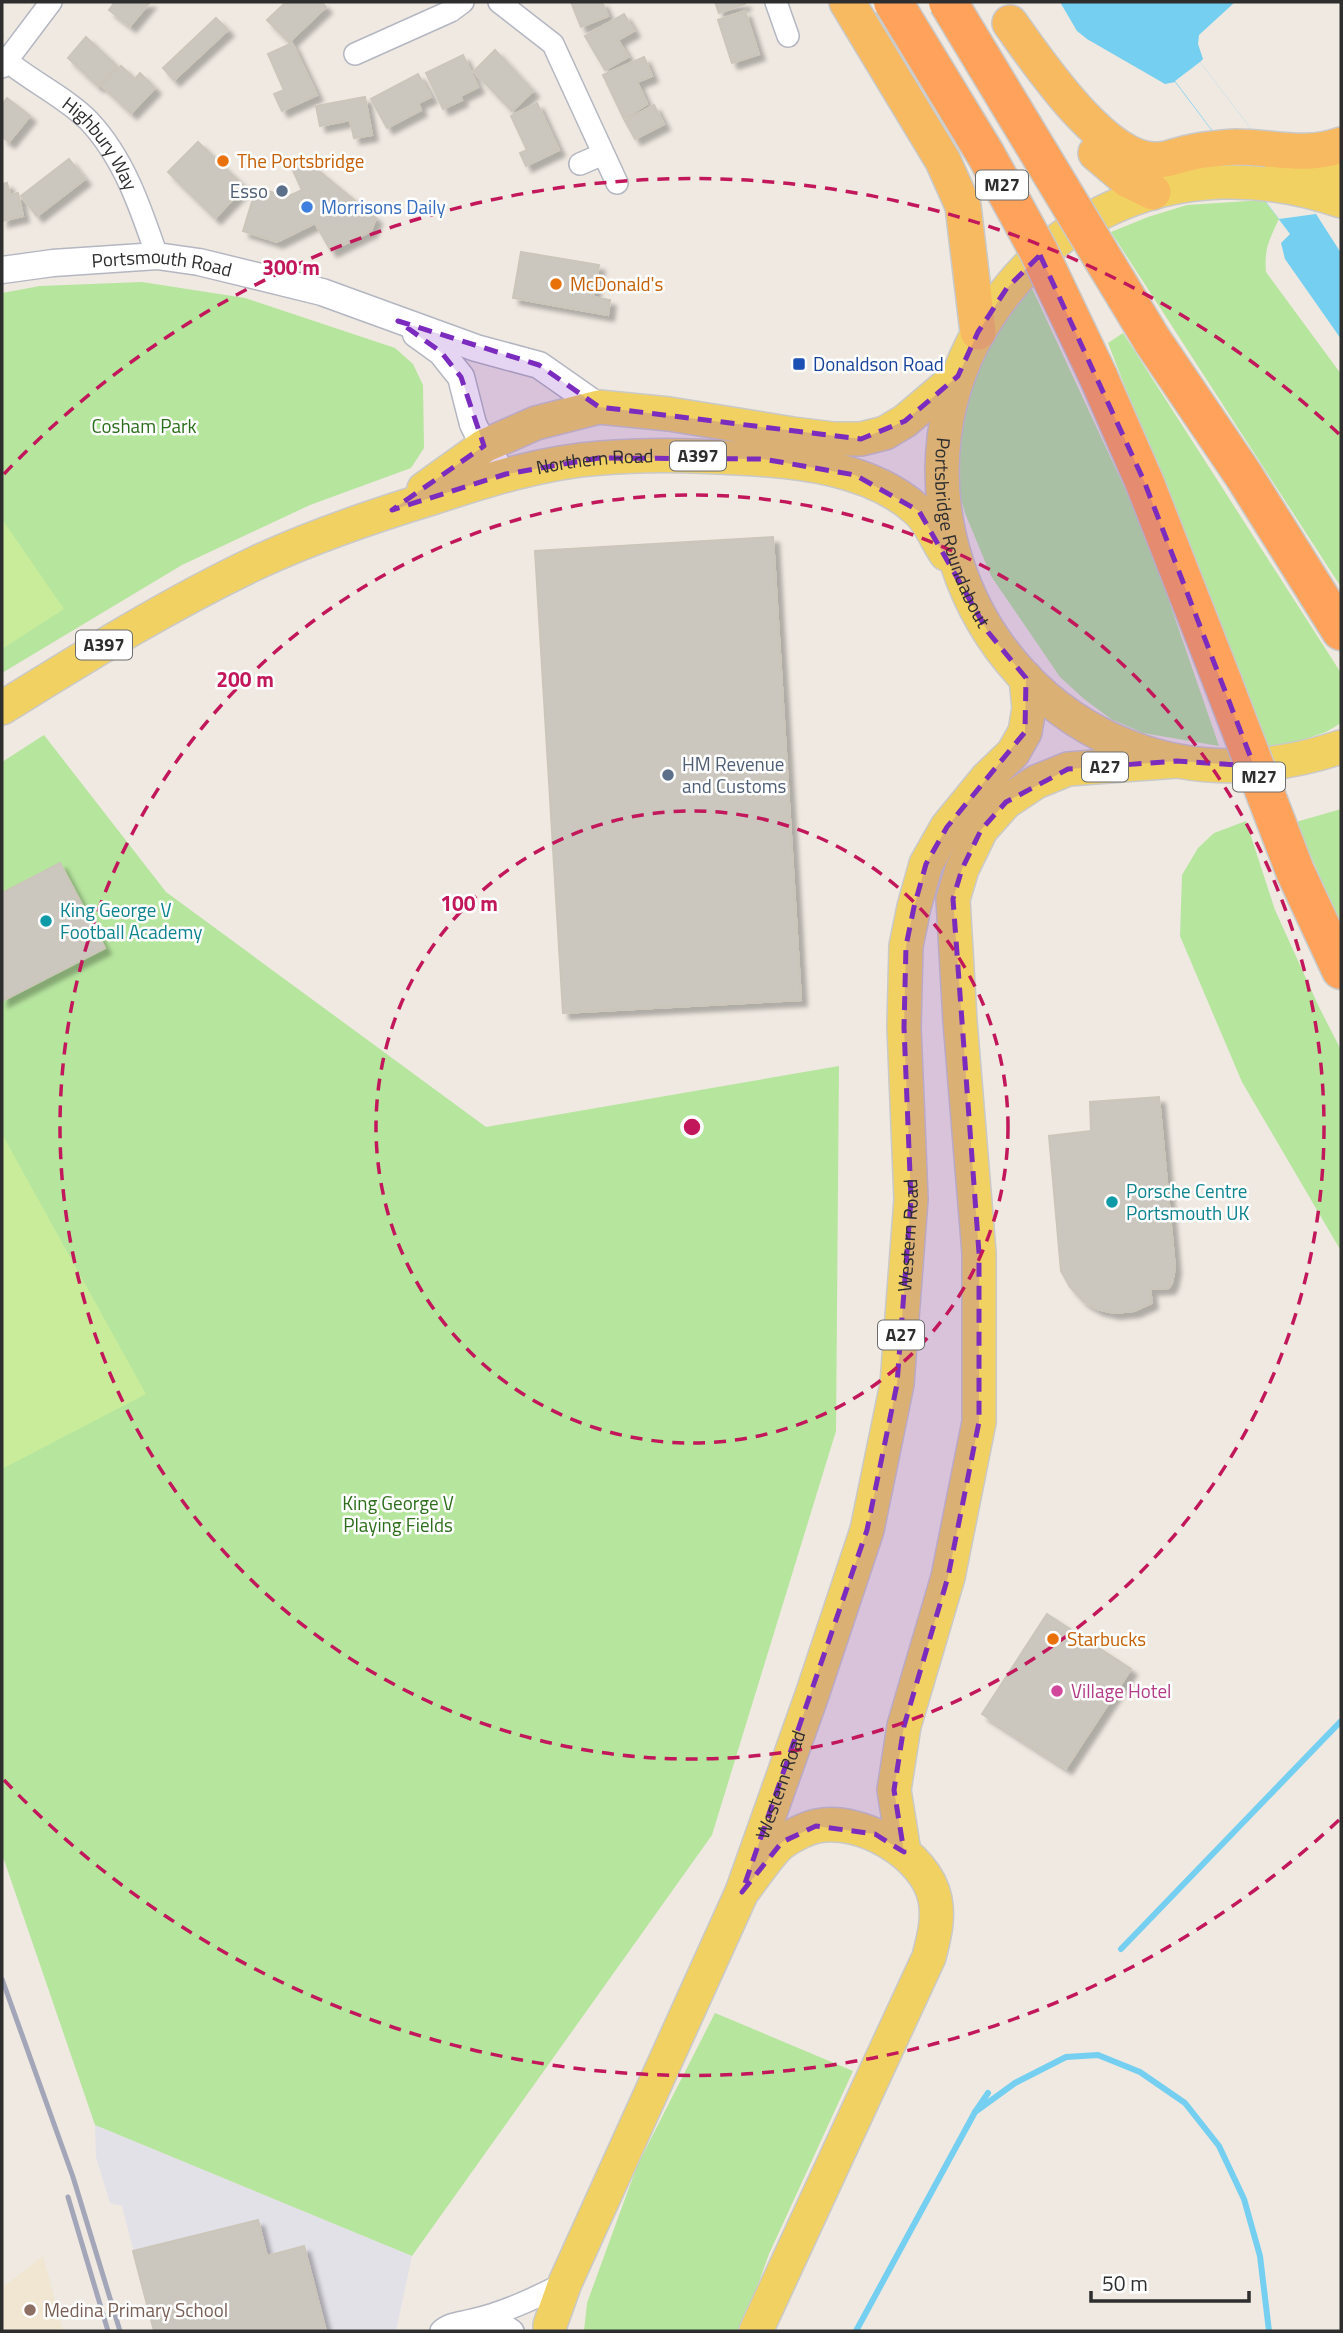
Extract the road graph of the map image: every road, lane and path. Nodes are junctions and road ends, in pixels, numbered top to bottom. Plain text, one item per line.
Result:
1 (51, 2) edge
2 (463, 2) edge
3 (499, 2) edge
4 (776, 2) edge
5 (847, 2) edge
6 (893, 2) edge
7 (948, 2) edge
8 (1004, 13) edge
9 (788, 36) dead end
10 (355, 54) dead end
11 (3, 62) edge
12 (1341, 145) edge
13 (603, 154) junction
14 (580, 164) dead end
15 (1341, 167) edge
16 (1312, 179) edge
17 (617, 183) dead end
18 (1153, 192) junction
19 (157, 256) junction
20 (2, 270) edge
21 (398, 321) junction
22 (978, 332) junction
23 (958, 376) junction
24 (599, 407) junction
25 (484, 446) junction
26 (506, 474) junction
27 (393, 510) junction
28 (962, 580) junction
29 (1341, 631) edge
30 (1026, 678) junction
31 (2, 709) edge
32 (1341, 747) edge
33 (1177, 761) junction
34 (997, 790) junction
35 (1341, 970) edge
36 (904, 1852) junction
37 (743, 1892) junction
38 (565, 2283) junction
39 (475, 2320) junction
40 (441, 2331) edge
41 (513, 2331) edge
42 (550, 2331) edge
43 (756, 2331) edge

1 - 11 street
2 - 10 street
3 - 13 street
4 - 9 street
5 - 22 highway
6 - 35 highway, M27, bridge
7 - 29 highway, M27, bridge
8 - 16 highway
8 - 18 highway
11 - 19 street, Highbury Way
12 - 16 highway
13 - 14 street
13 - 17 street
15 - 16 main road, Portsbridge Roundabout
16 - 18 main road, Portsbridge Roundabout
18 - 22 main road, Portsbridge Roundabout
19 - 20 street, Portsmouth Road
19 - 21 street, Portsmouth Road
21 - 24 street, Portsmouth Road
21 - 25 street, Portsmouth Road
22 - 23 main road, Portsbridge Roundabout
23 - 24 main road, Northern Road / A397
23 - 28 main road, Portsbridge Roundabout
24 - 25 main road, Northern Road / A397
25 - 26 street, Portsmouth Road
25 - 27 main road, Northern Road / A397
26 - 27 main road, Northern Road / A397
26 - 28 main road, Northern Road / A397
27 - 31 main road, Northern Road / A397
28 - 30 main road, Portsbridge Roundabout
30 - 33 main road, Portsbridge Roundabout
30 - 34 main road, Western Road / A27
32 - 33 main road, Portsbridge Roundabout
33 - 34 main road, Western Road / A27
34 - 36 main road, Western Road / A27
34 - 37 main road, Western Road / A27
36 - 37 main road
36 - 43 main road
37 - 38 main road
38 - 39 street
38 - 42 main road
39 - 40 street
39 - 41 street

